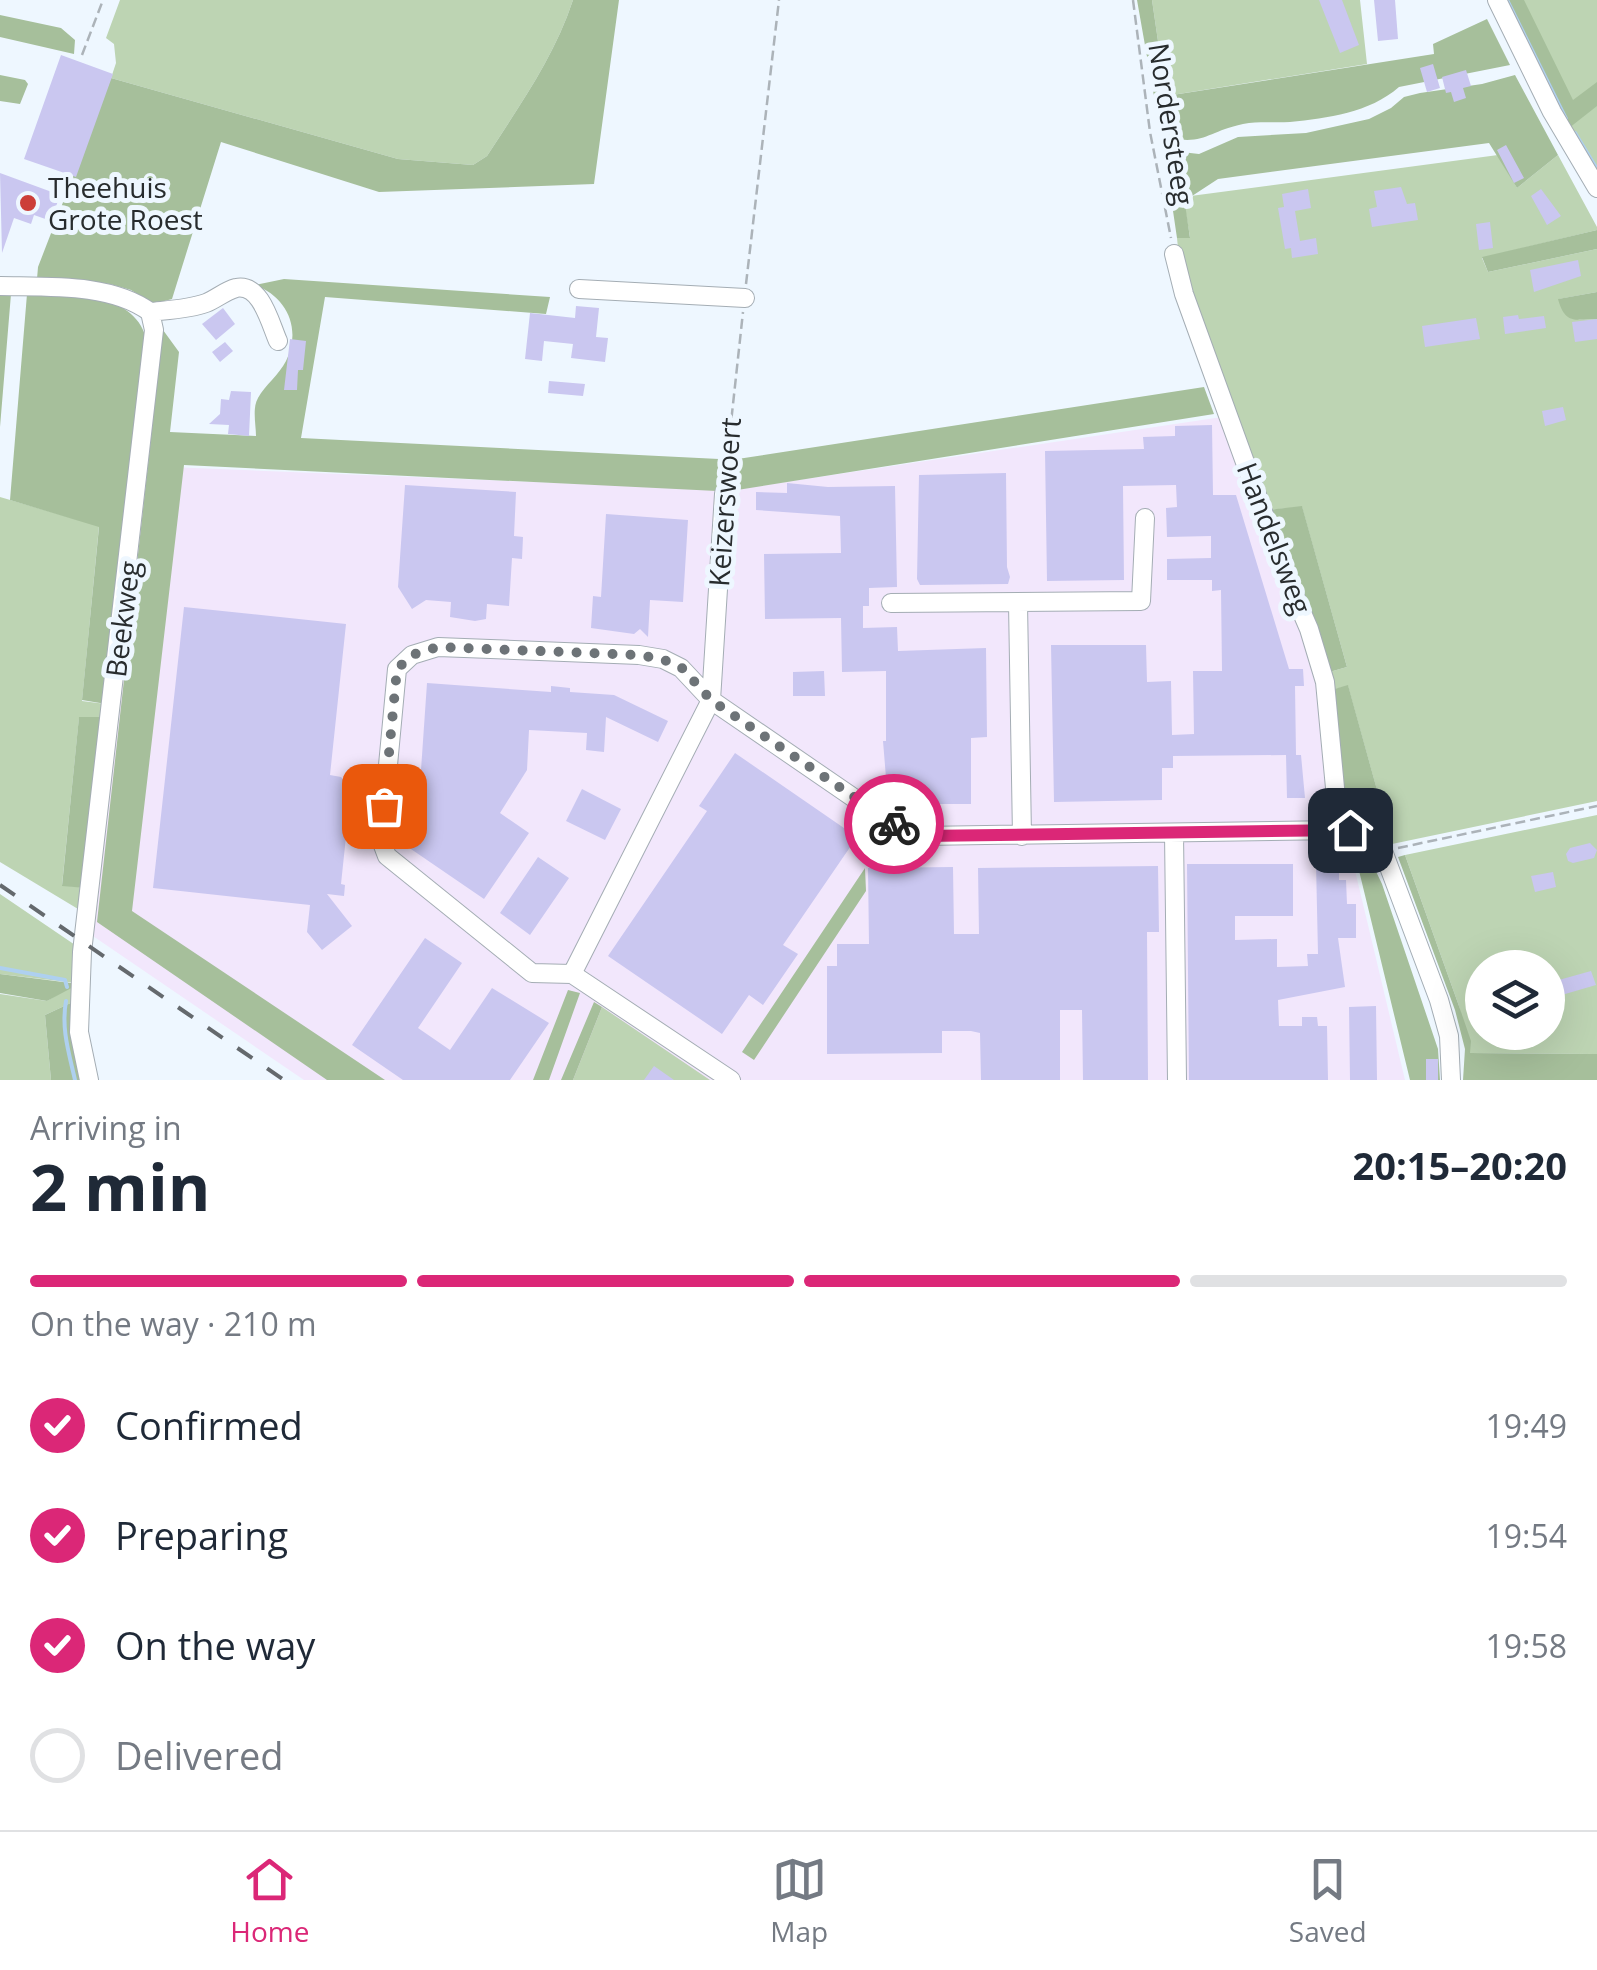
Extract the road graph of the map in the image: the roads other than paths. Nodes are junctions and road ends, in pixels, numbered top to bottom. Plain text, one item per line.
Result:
1 (1497, 0) edge
2 (1597, 188) edge
3 (1174, 254) road end
4 (0, 286) edge
5 (580, 289) dead end
6 (745, 298) road end
7 (150, 312) junction
8 (278, 341) dead end
9 (724, 494) road end
10 (1145, 518) dead end
11 (891, 603) dead end
12 (1018, 604) junction
13 (711, 700) junction
14 (1339, 830) junction
15 (1174, 832) junction
16 (1022, 836) junction
17 (572, 974) junction
18 (90, 1080) edge
19 (730, 1080) edge
20 (1177, 1080) edge
21 (1451, 1080) edge

1 - 2 street
3 - 14 street, Handelsweg
4 - 7 street
5 - 6 street
7 - 8 street
7 - 18 street, Beekweg
9 - 13 street, Keizerswoert
10 - 12 street
11 - 12 street
12 - 16 street
13 - 16 street
13 - 17 street, Keizerswoert
13 - 17 street
14 - 15 street
14 - 21 street
15 - 16 street
15 - 20 street
17 - 19 street

